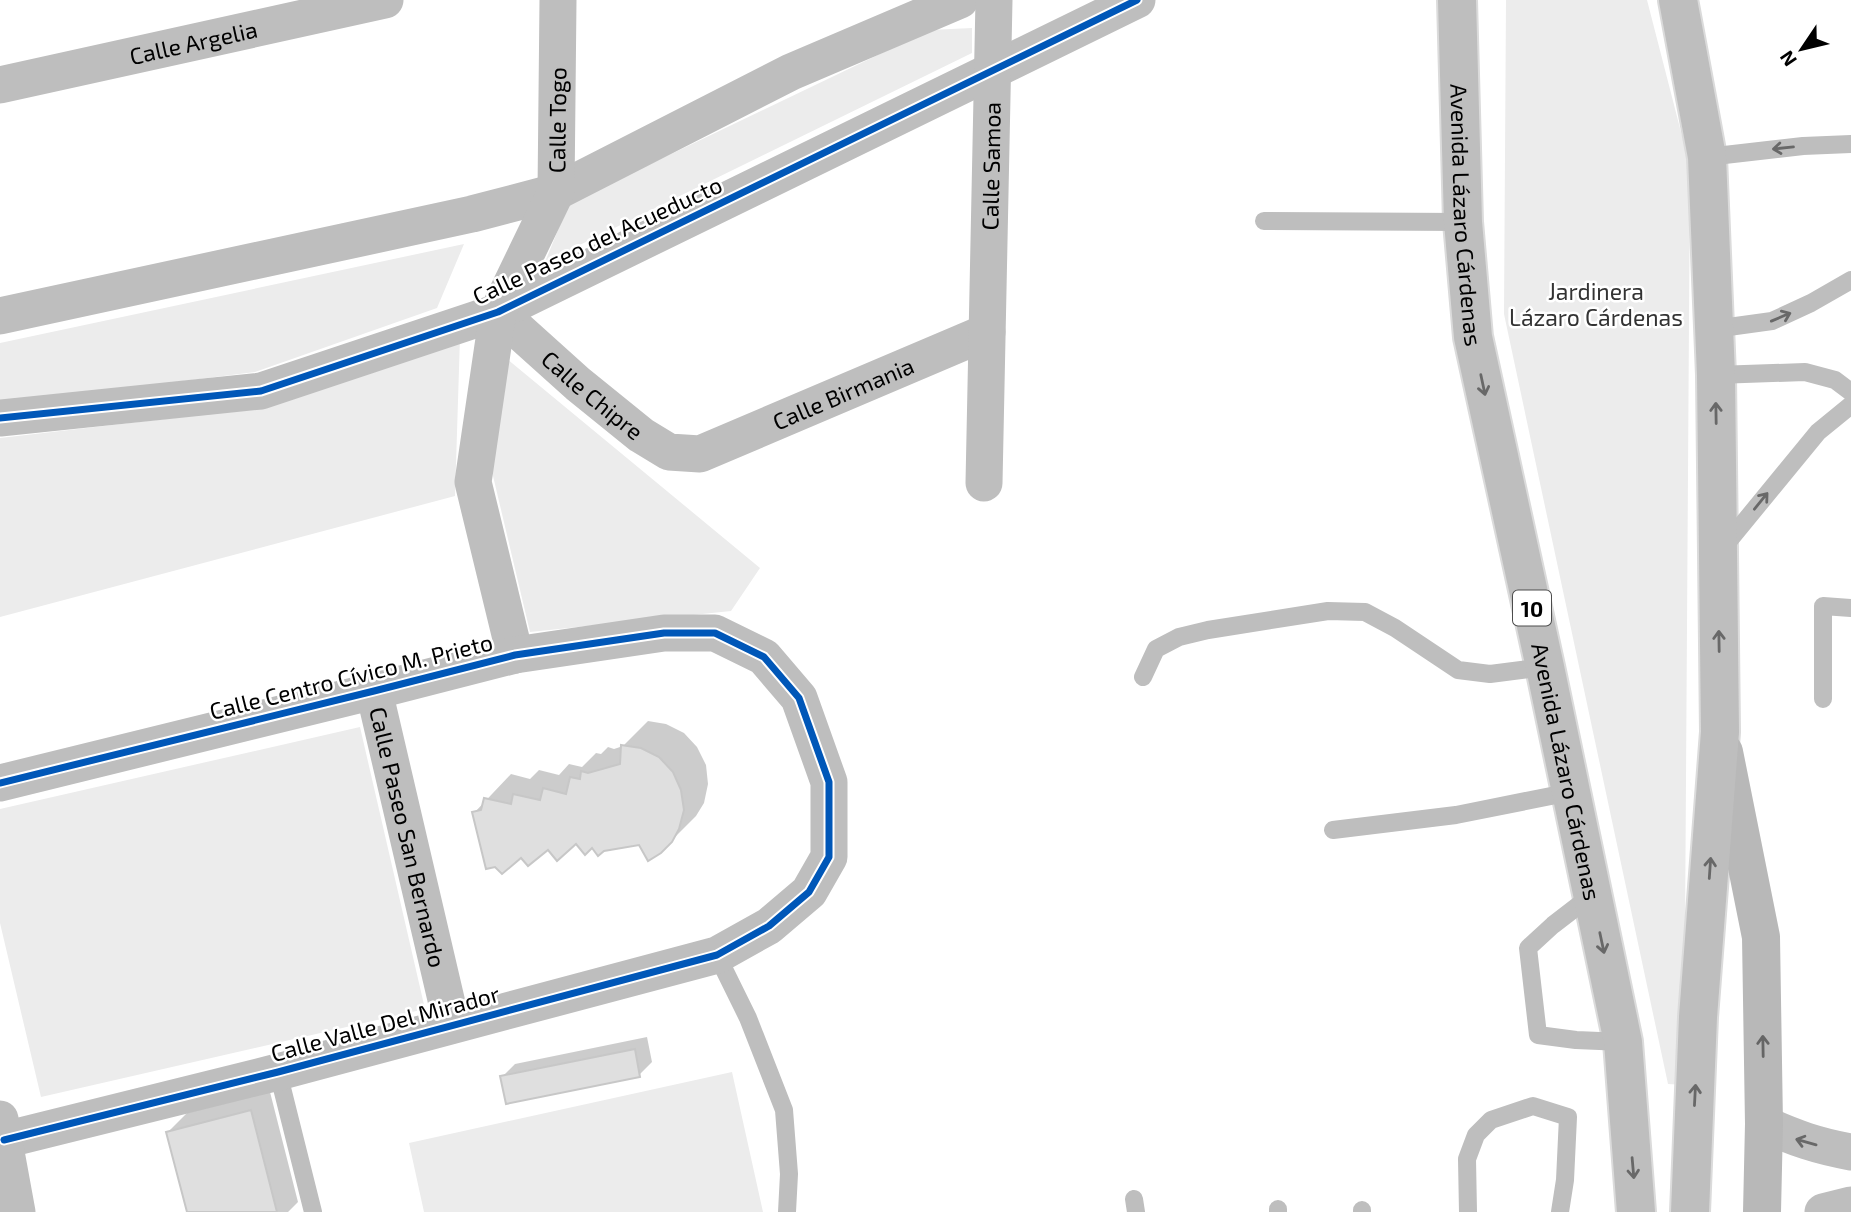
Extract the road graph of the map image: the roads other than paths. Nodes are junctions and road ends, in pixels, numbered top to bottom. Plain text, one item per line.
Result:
1 (385, 0) edge
2 (558, 0) edge
3 (960, 0) edge
4 (994, 0) edge
5 (1137, 0) edge
6 (1457, 0) edge
7 (1678, 0) edge
8 (992, 70) junction
9 (0, 85) edge
10 (1851, 144) edge
11 (1707, 157) junction
12 (556, 192) junction
13 (1264, 221) dead end
14 (1462, 222) junction
15 (1851, 280) edge
16 (498, 312) junction
17 (0, 316) edge
18 (1714, 329) junction
19 (987, 332) junction
20 (1716, 375) junction
21 (1851, 392) edge
22 (1851, 405) edge
23 (0, 418) edge
24 (700, 454) joint
25 (984, 483) dead end
26 (1718, 554) junction
27 (1851, 608) edge
28 (715, 633) joint
29 (515, 655) junction
30 (1545, 667) junction
31 (1143, 677) dead end
32 (374, 691) junction
33 (1823, 699) dead end
34 (1720, 732) junction
35 (0, 783) edge
36 (1571, 792) junction
37 (1333, 830) dead end
38 (1592, 895) junction
39 (717, 955) junction
40 (452, 1025) junction
41 (1623, 1042) junction
42 (278, 1072) junction
43 (1765, 1124) junction
44 (2, 1129) edge
45 (1851, 1152) edge
46 (1851, 1205) edge
47 (17, 1212) edge
48 (313, 1212) edge
49 (788, 1212) edge
50 (1468, 1212) edge
51 (1560, 1212) edge
52 (1636, 1212) edge
53 (1690, 1212) edge
54 (1762, 1212) edge
55 (1824, 1212) edge

1 - 9 street, Calle Argelia
2 - 12 street, Calle Togo
3 - 12 street
4 - 8 street, Calle Samoa
5 - 8 street, Calle Paseo del Acueducto
6 - 14 highway, Avenida Lázaro Cárdenas / 10
7 - 11 highway
8 - 16 street, Calle Paseo del Acueducto
8 - 19 street, Calle Samoa
10 -> 11 lane
11 - 18 highway
12 - 16 street, Calle Togo
12 - 17 street
13 - 14 lane
14 -> 30 highway, Avenida Lázaro Cárdenas / 10
18 -> 15 lane
16 - 23 street, Calle Paseo del Acueducto
16 - 24 street, Calle Chipre
16 - 29 street, Calle Togo
18 - 20 highway
19 - 24 street, Calle Birmania
19 - 25 street, Calle Samoa
20 - 21 lane
26 -> 20 highway
26 -> 22 lane
34 -> 26 highway
27 - 33 lane
28 - 29 street, Calle Centro Cívico M. Prieto
28 - 39 street, Calle Valle Del Mirador
29 - 32 street, Calle Centro Cívico M. Prieto
30 - 31 lane
30 - 36 highway, Avenida Lázaro Cárdenas / 10
32 - 35 street, Calle Centro Cívico M. Prieto
32 - 40 street, Calle Paseo San Bernardo
43 -> 34 street
53 -> 34 highway
36 - 37 lane
36 - 38 highway, Avenida Lázaro Cárdenas / 10
38 -> 41 highway, Avenida Lázaro Cárdenas / 10
38 - 41 lane
39 - 40 street, Calle Valle Del Mirador
39 - 49 lane
40 - 42 street, Calle Valle Del Mirador
41 -> 52 highway, Avenida Lázaro Cárdenas / 10
42 - 44 street, Calle Valle Del Mirador
42 - 48 lane
45 -> 43 street
43 - 54 street
44 - 47 street
46 - 55 street
50 - 51 lane

